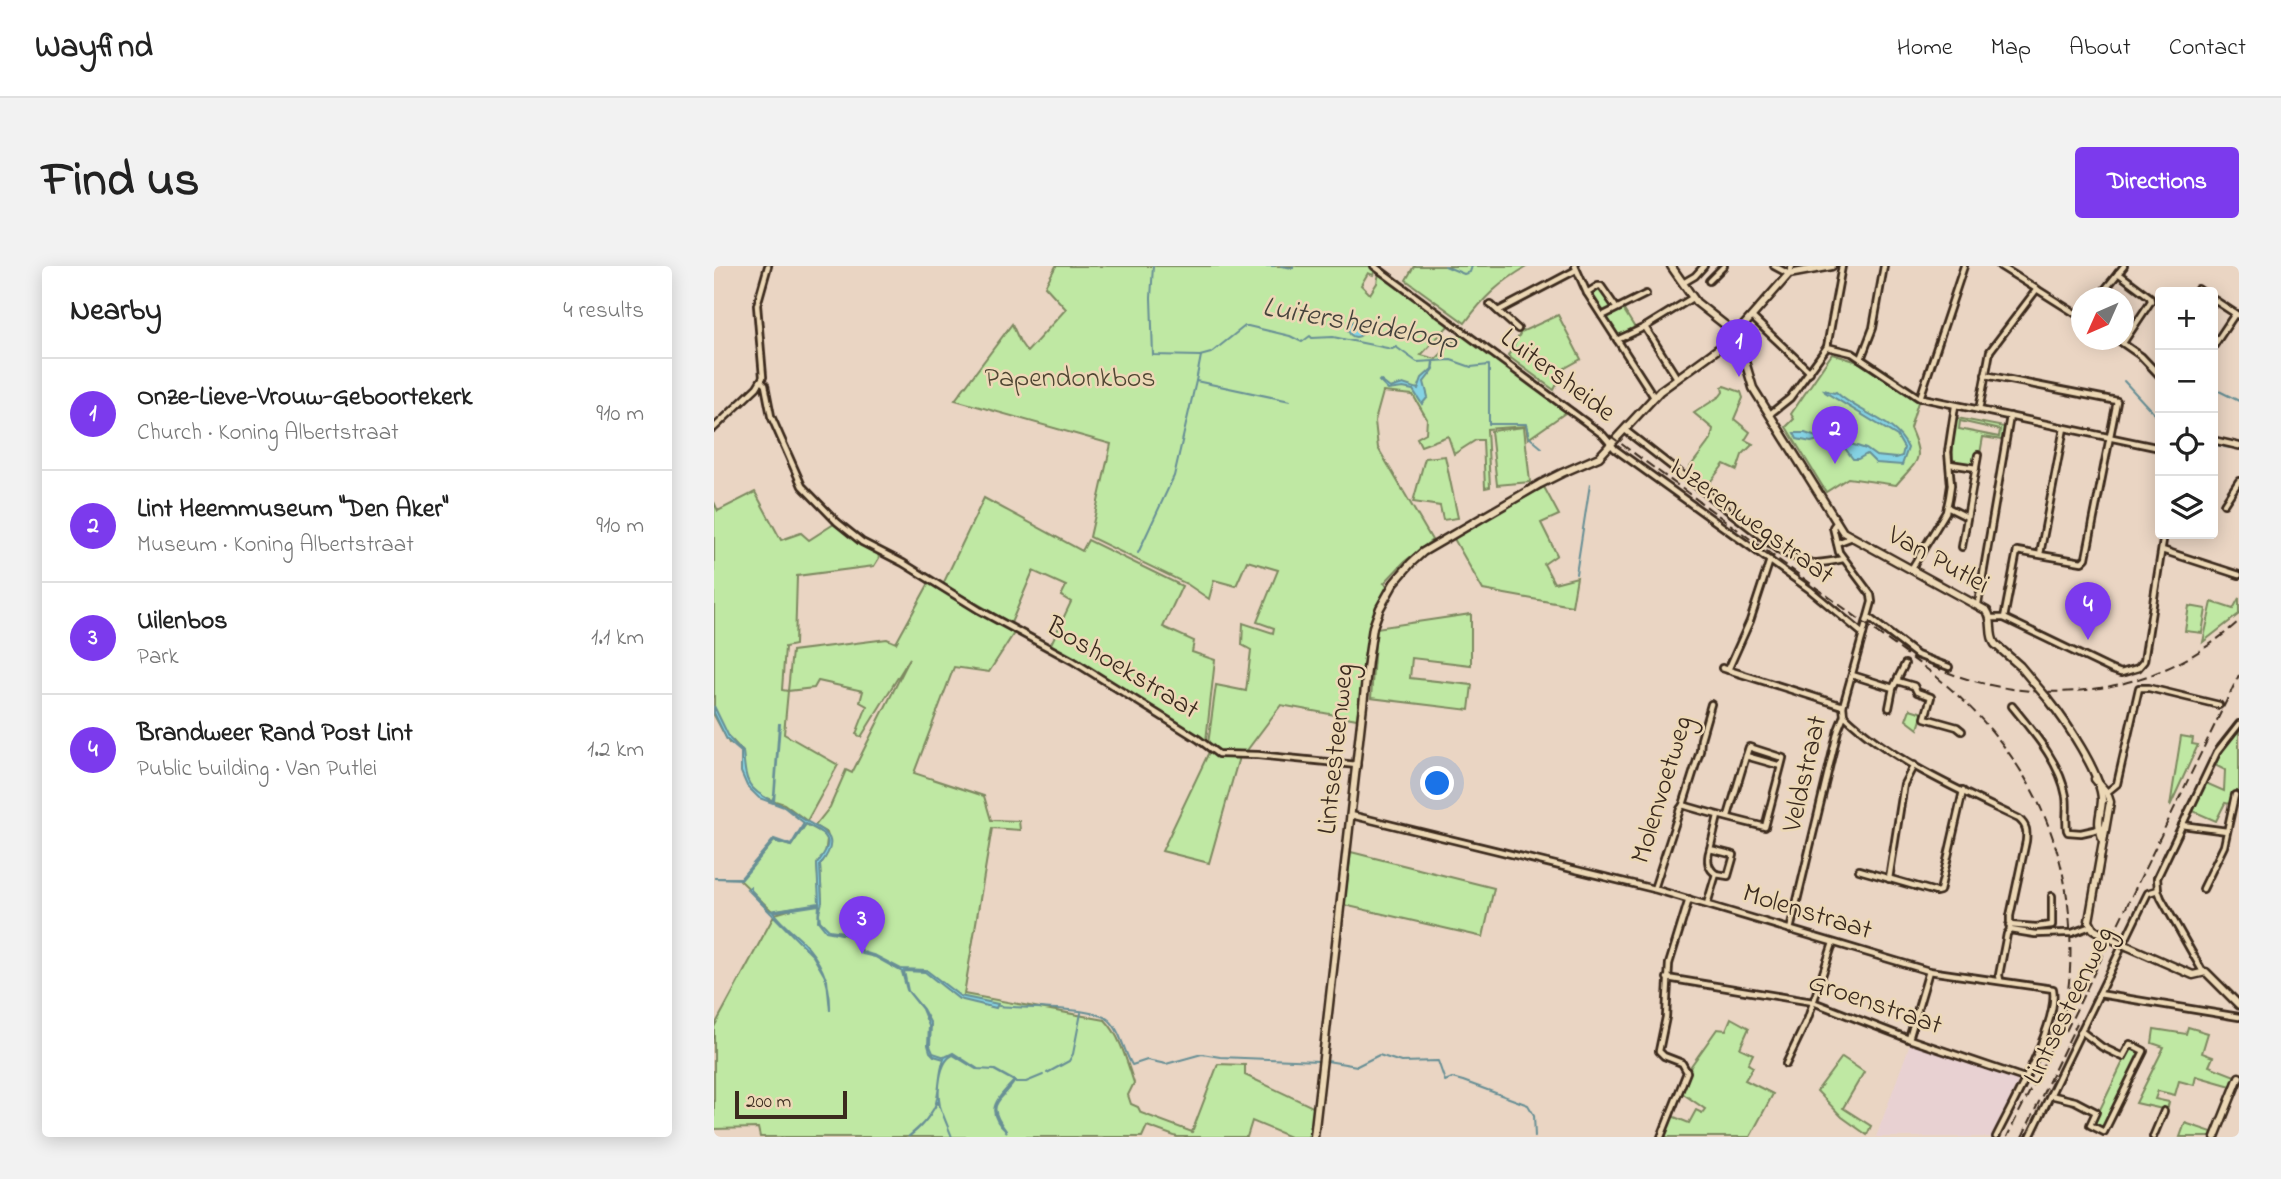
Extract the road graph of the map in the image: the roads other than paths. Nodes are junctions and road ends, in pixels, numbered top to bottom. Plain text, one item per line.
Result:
1 (768, 266) edge
2 (1374, 266) edge
3 (1671, 266) edge
4 (1703, 266) edge
5 (1724, 266) edge
6 (1774, 266) edge
7 (1791, 266) edge
8 (1832, 266) edge
9 (1842, 266) edge
10 (1884, 266) edge
11 (1964, 266) edge
12 (2000, 266) edge
13 (2124, 266) edge
14 (1576, 268) edge
15 (2118, 273) junction
16 (1788, 274) junction
17 (1709, 281) dead end
18 (1682, 284) junction
19 (2107, 287) edge
20 (2037, 289) junction
21 (1587, 293) junction
22 (1646, 294) dead end
23 (1692, 298) junction
24 (2218, 302) edge
25 (1490, 304) dead end
26 (1615, 306) dead end
27 (1498, 311) junction
28 (2071, 311) edge
29 (2237, 315) edge
30 (1602, 316) junction
31 (1752, 317) junction
32 (2134, 324) edge
33 (1645, 327) junction
34 (1518, 329) dead end
35 (1736, 335) junction
36 (1617, 340) junction
37 (2218, 340) edge
38 (1828, 347) junction
39 (2132, 350) edge
40 (1861, 359) junction
41 (2155, 369) edge
42 (1810, 372) junction
43 (1985, 375) junction
44 (1677, 378) junction
45 (761, 381) junction
46 (1654, 397) junction
47 (1920, 398) junction
48 (1955, 405) junction
49 (1979, 410) junction
50 (1770, 414) junction
51 (2010, 416) junction
52 (714, 428) edge
53 (2064, 428) junction
54 (1625, 430) junction
55 (2109, 438) junction
56 (2218, 441) edge
57 (1612, 445) junction
58 (2239, 446) edge
59 (2155, 447) edge
60 (1978, 456) dead end
61 (1950, 464) junction
62 (1976, 468) junction
63 (2239, 481) edge
64 (2237, 488) edge
65 (2224, 504) dead end
66 (1947, 508) junction
67 (1967, 517) junction
68 (1837, 522) junction
69 (1850, 538) junction
70 (2163, 539) edge
71 (1837, 543) junction
72 (1962, 547) dead end
73 (2162, 550) junction
74 (2040, 554) junction
75 (1843, 559) junction
76 (1770, 560) junction
77 (1912, 568) junction
78 (2239, 575) edge
79 (1978, 604) junction
80 (1868, 617) junction
81 (1991, 618) junction
82 (2004, 618) junction
83 (1864, 632) junction
84 (1905, 664) dead end
85 (1949, 667) dead end
86 (1852, 676) junction
87 (1897, 681) junction
88 (1893, 688) junction
89 (1712, 704) dead end
90 (2219, 705) dead end
91 (1843, 706) junction
92 (2012, 706) dead end
93 (1889, 708) dead end
94 (1844, 715) junction
95 (2239, 724) edge
96 (1962, 731) dead end
97 (1746, 757) junction
98 (1357, 765) junction
99 (1914, 765) junction
100 (1781, 766) junction
101 (1963, 791) junction
102 (2104, 794) junction
103 (2235, 795) dead end
104 (1683, 806) junction
105 (1351, 815) junction
106 (1718, 816) junction
107 (1728, 816) junction
108 (2182, 825) junction
109 (2102, 828) junction
110 (2227, 831) junction
111 (1710, 849) junction
112 (1859, 870) dead end
113 (1716, 874) junction
114 (1889, 878) junction
115 (1654, 888) junction
116 (2203, 889) dead end
117 (2158, 890) junction
118 (2052, 896) dead end
119 (1689, 899) junction
120 (1707, 904) junction
121 (2091, 926) junction
122 (2009, 928) junction
123 (1790, 930) junction
124 (1833, 943) junction
125 (1929, 971) junction
126 (2203, 972) junction
127 (1667, 978) junction
128 (2000, 980) junction
129 (2099, 994) junction
130 (1813, 1002) junction
131 (2239, 1005) edge
132 (2239, 1017) edge
133 (2081, 1031) junction
134 (1909, 1039) junction
135 (1786, 1064) dead end
136 (2239, 1077) edge
137 (2024, 1078) junction
138 (2050, 1095) junction
139 (2164, 1111) dead end
140 (1314, 1137) edge
141 (1661, 1137) edge
142 (1996, 1137) edge
143 (2030, 1137) edge
144 (2153, 1137) edge
145 (2215, 1137) edge

1 - 45 street, Boshoekstraat
2 - 57 street, Luitersheide
3 - 18 street
4 - 18 street
5 - 17 street
6 - 16 street
7 - 16 street
8 - 16 street
9 - 38 street
10 - 40 street
11 - 47 street
12 - 20 street
13 - 15 street
14 - 21 street
14 - 27 street
15 - 19 street
15 - 32 street
16 - 31 street, Lintsesteenweg
18 - 23 street
20 - 28 street
20 - 43 street
21 - 26 street
21 - 30 street
22 - 30 street
23 - 33 street
23 - 35 street
24 - 29 street
25 - 27 street
27 - 34 street
29 - 37 street
30 - 36 street
31 - 35 street, Lintsesteenweg
31 - 42 street
33 - 36 street
33 - 44 street
35 - 44 street, Lintsesteenweg
35 - 50 street
36 - 46 street
38 - 40 street
38 - 42 street
39 - 41 street
40 - 47 street
42 - 50 street
43 - 49 street
43 - 55 street
44 - 46 street, Lintsesteenweg
45 - 52 street
45 - 98 street, Boshoekstraat
46 - 54 street, Lintsesteenweg
47 - 48 street
48 - 49 street
48 - 61 street
49 - 51 street
50 - 68 street
51 - 53 street
51 - 79 street
53 - 55 street
53 - 74 street
54 - 57 street, Lintsesteenweg
54 - 75 street
55 - 59 street
55 - 74 street
56 - 58 street
57 - 76 street, IJzerenwegstraat
57 - 98 street, Lintsesteenweg
60 - 62 street
61 - 62 street
61 - 66 street
62 - 67 street
63 - 64 street
64 - 65 street
66 - 67 street
66 - 77 street
67 - 72 street
68 - 69 street
68 - 71 street
69 - 71 street
69 - 77 street, Van Putlei
70 - 73 street
71 - 75 street
73 - 78 street
73 - 82 street, Van Putlei
74 - 82 street, Van Putlei
75 - 80 street
76 - 83 street, IJzerenwegstraat
76 - 91 street
77 - 79 street, Van Putlei
79 - 81 street, Van Putlei
80 - 83 street, Veldstraat
80 - 85 street
81 - 82 street, Van Putlei
81 - 102 street, bridge
83 - 86 street, Veldstraat
84 - 87 street
86 - 88 street
86 - 91 street, Veldstraat
87 - 88 street
87 - 96 street
88 - 93 street
89 - 104 street, Molenvoetweg
90 - 102 street
91 - 94 street, Veldstraat
92 - 109 street
94 - 99 street
94 - 123 street, Veldstraat
95 - 108 street
97 - 100 street
97 - 100 street
97 - 107 street
98 - 105 street, Lintsesteenweg
99 - 101 street
99 - 114 street
100 - 107 street
101 - 114 street
101 - 122 street
102 - 109 street
103 - 110 street
104 - 106 street
104 - 115 street, Molenvoetweg
105 - 115 street, Molenstraat
105 - 140 street, Lintsesteenweg
106 - 107 street
106 - 111 street
108 - 110 street
108 - 117 street
109 - 121 street
110 - 116 street
111 - 113 street
111 - 113 street
112 - 114 street
113 - 120 street
115 - 119 street, Molenstraat
117 - 126 street
117 - 129 street, Lintsesteenweg
118 - 122 street
119 - 120 street, Molenstraat
119 - 127 street
120 - 123 street, Molenstraat
121 - 122 street
121 - 126 street, bridge
122 - 128 street
123 - 124 street, Molenstraat
124 - 125 street, Molenstraat
124 - 130 street
125 - 128 street, Molenstraat
125 - 134 street
126 - 131 street
127 - 130 street, Groenstraat
127 - 141 street
128 - 137 street, Molenstraat
129 - 132 street
129 - 133 street, Lintsesteenweg
130 - 134 street, Groenstraat
130 - 135 street
133 - 138 street, Lintsesteenweg
133 - 138 street
134 - 137 street, Groenstraat
136 - 145 street
137 - 142 street
138 - 143 street, Lintsesteenweg
139 - 144 street

